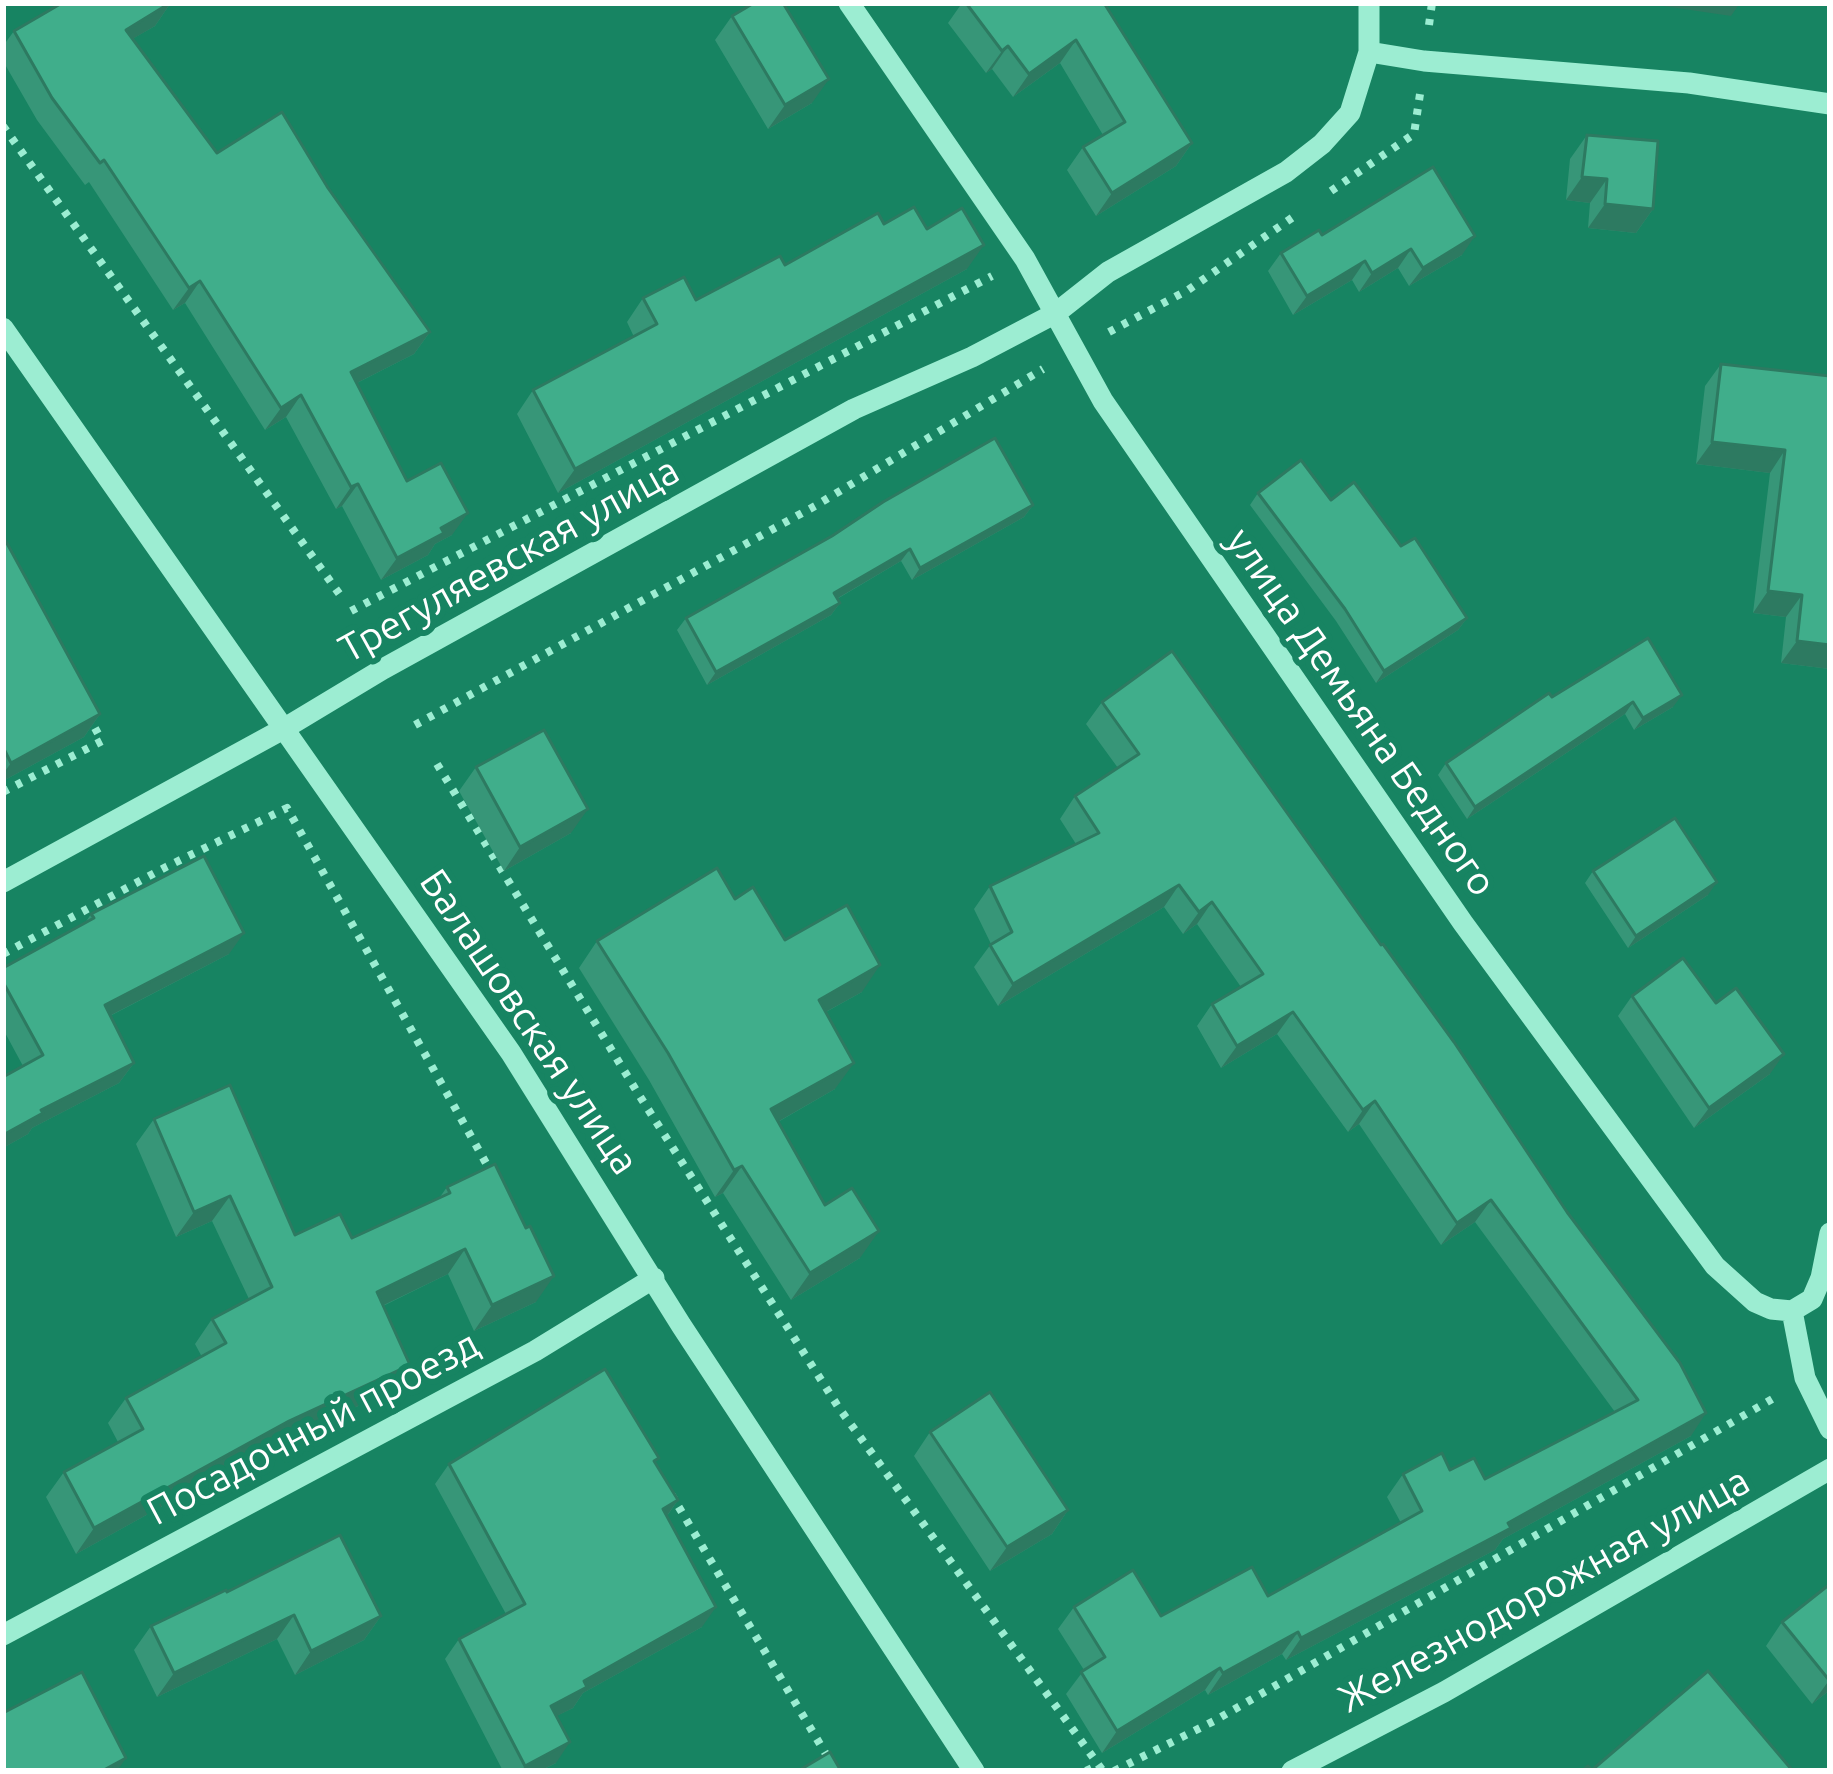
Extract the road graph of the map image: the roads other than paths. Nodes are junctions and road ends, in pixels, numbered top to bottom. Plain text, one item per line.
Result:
1 (849, 3) edge
2 (1370, 3) edge
3 (1369, 52) junction
4 (1830, 104) edge
5 (1056, 313) junction
6 (3, 328) edge
7 (285, 728) junction
8 (3, 882) edge
9 (1830, 1233) edge
10 (654, 1278) junction
11 (1792, 1311) junction
12 (1830, 1429) edge
13 (1830, 1468) edge
14 (3, 1635) edge
15 (974, 1771) edge
16 (1292, 1771) edge

1 - 5 street, улица Демьяна Бедного
2 - 3 street, Трегуляевская улица
3 - 4 street
3 - 5 street, Трегуляевская улица
5 - 7 street, Трегуляевская улица
5 - 11 street, улица Демьяна Бедного
6 - 7 street, Балашовская улица
7 - 8 street, Трегуляевская улица
7 - 10 street, Балашовская улица
9 - 11 street
10 - 14 street, Посадочный проезд
10 - 15 street, Балашовская улица
11 - 12 street
13 - 16 street, Железнодорожная улица

